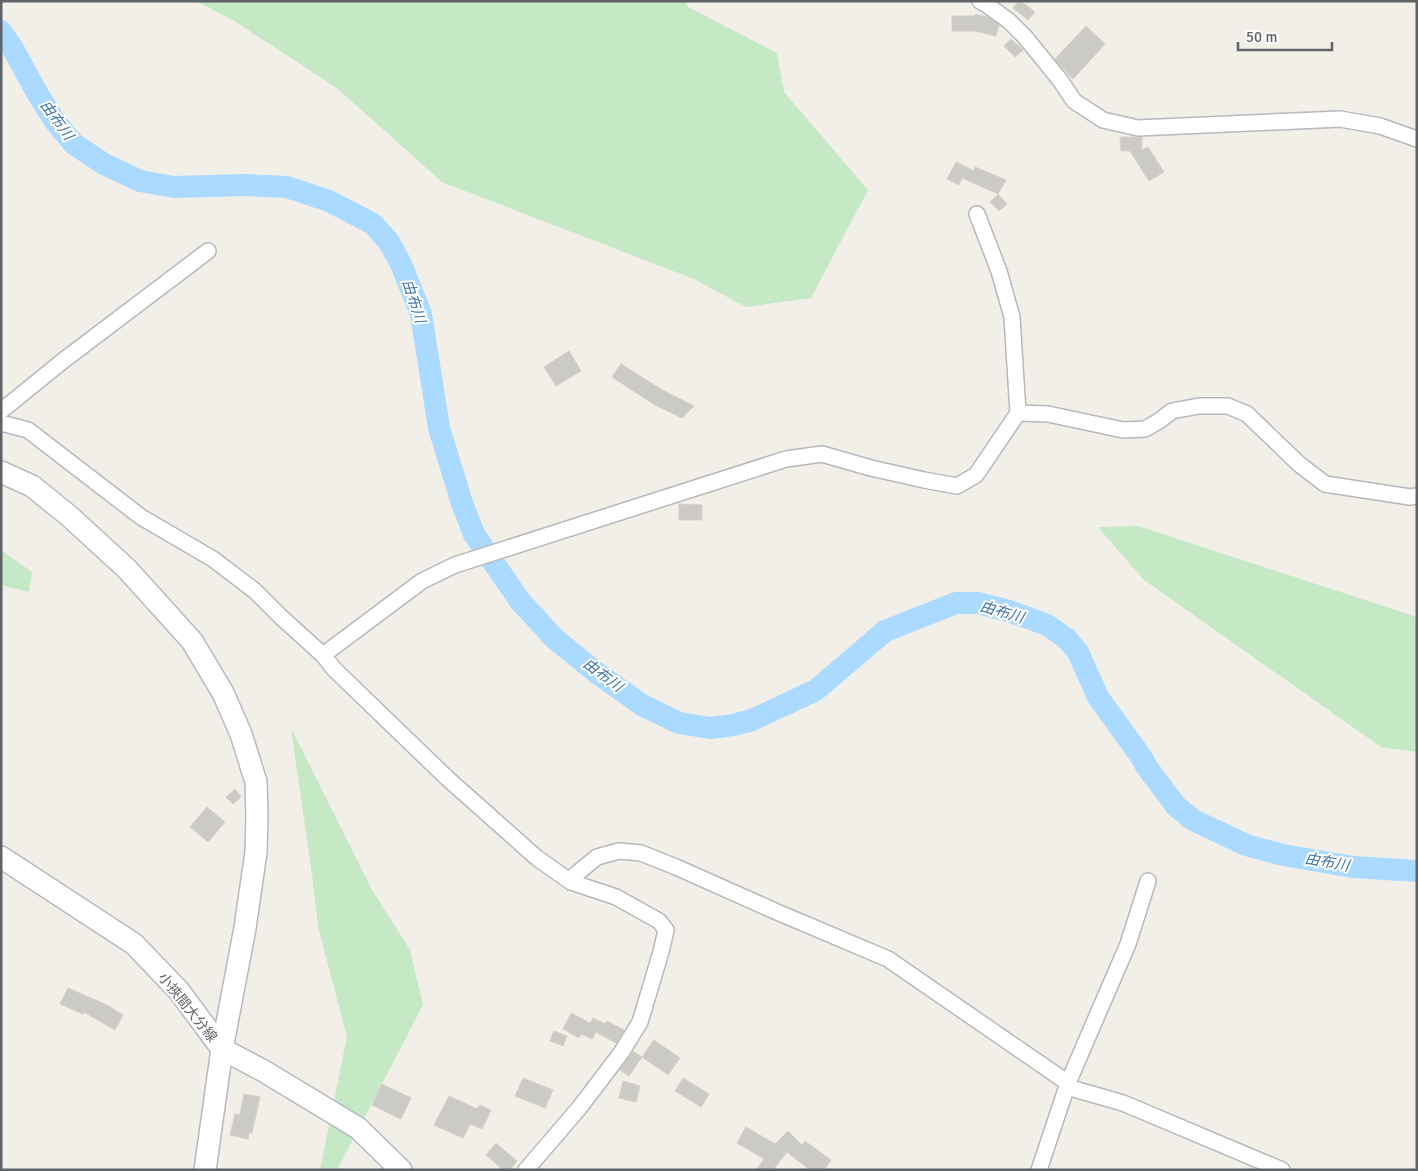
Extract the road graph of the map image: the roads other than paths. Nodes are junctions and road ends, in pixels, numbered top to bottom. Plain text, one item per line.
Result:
1 (980, 1) edge
2 (1417, 139) edge
3 (977, 214) dead end
4 (208, 251) dead end
5 (1, 411) edge
6 (1018, 413) junction
7 (1, 423) edge
8 (1, 472) edge
9 (1417, 496) edge
10 (323, 655) junction
11 (1, 857) edge
12 (1148, 881) dead end
13 (571, 882) junction
14 (222, 1049) junction
15 (1068, 1085) junction
16 (205, 1170) edge
17 (401, 1170) edge
18 (526, 1170) edge
19 (1038, 1170) edge
20 (1282, 1170) edge

1 - 2 street
3 - 6 street
4 - 5 street
6 - 9 street
6 - 10 street
7 - 10 street
8 - 14 street
10 - 13 street
11 - 14 street, 小挾間大分線
12 - 15 street
13 - 15 street
13 - 18 street
14 - 16 street
14 - 17 street, 小挾間大分線
15 - 19 street
15 - 20 street

